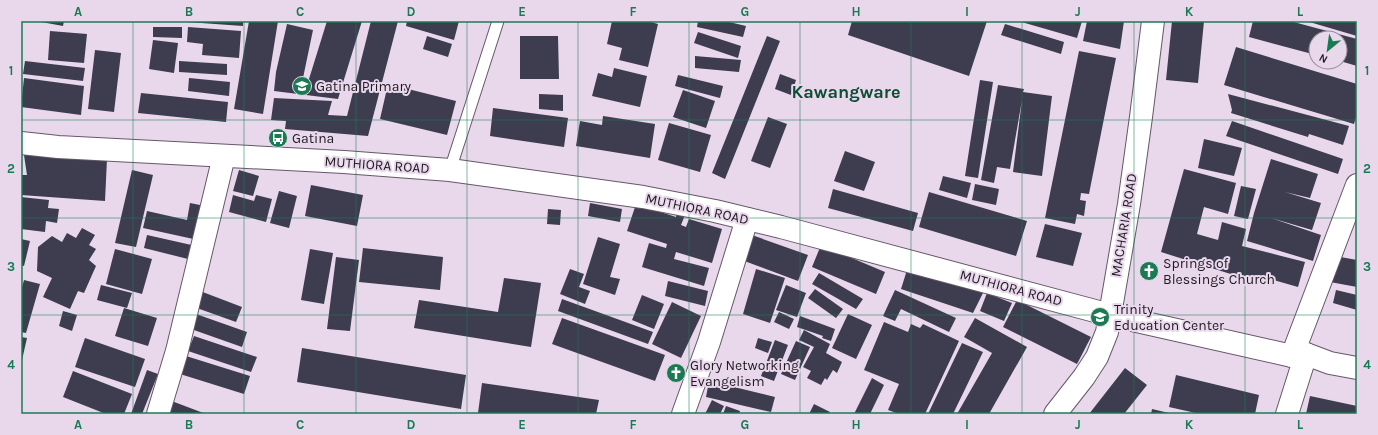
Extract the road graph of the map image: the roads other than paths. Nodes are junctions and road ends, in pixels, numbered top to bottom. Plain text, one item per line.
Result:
1 (498, 21) edge
2 (1153, 21) edge
3 (21, 143) edge
4 (224, 156) junction
5 (450, 170) junction
6 (1357, 185) edge
7 (747, 219) junction
8 (1110, 315) junction
9 (1299, 354) junction
10 (1357, 368) edge
11 (158, 414) edge
12 (683, 414) edge
13 (1055, 414) edge
14 (1287, 414) edge

1 - 5 lane
2 - 8 street, MACHARIA ROAD
3 - 4 street, MUTHIORA ROAD
4 - 5 street, MUTHIORA ROAD
4 - 11 street
5 - 7 street, MUTHIORA ROAD
6 - 9 street
7 - 8 street, MUTHIORA ROAD
7 - 12 street
8 - 9 street, MUTHIORA ROAD
8 - 13 street, MACHARIA ROAD
9 - 10 street, MUTHIORA ROAD
9 - 14 street

